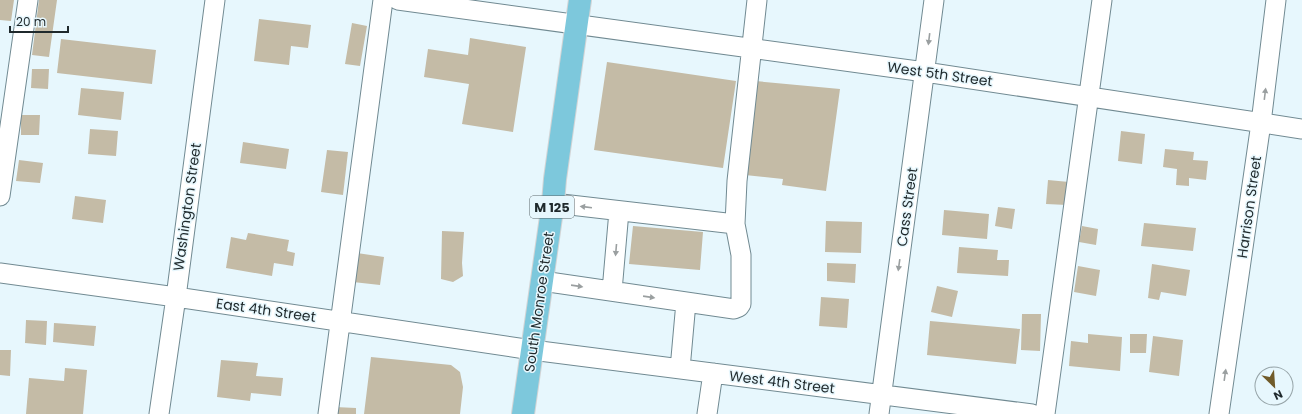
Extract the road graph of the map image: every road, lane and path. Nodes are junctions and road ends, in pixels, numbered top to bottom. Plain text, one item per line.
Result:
1 (28, 0) edge
2 (215, 0) edge
3 (383, 0) edge
4 (398, 0) edge
5 (580, 0) edge
6 (757, 0) edge
7 (934, 0) edge
8 (1102, 0) edge
9 (1276, 0) edge
10 (577, 24) junction
11 (751, 48) junction
12 (925, 72) junction
13 (1089, 97) junction
14 (1261, 123) junction
15 (1302, 129) edge
16 (0, 196) edge
17 (553, 203) junction
18 (619, 211) junction
19 (735, 224) junction
20 (0, 273) edge
21 (542, 282) junction
22 (612, 291) junction
23 (176, 297) junction
24 (686, 302) junction
25 (340, 321) junction
26 (532, 350) junction
27 (680, 369) junction
28 (713, 373) junction
29 (882, 394) junction
30 (159, 414) edge
31 (328, 414) edge
32 (523, 414) edge
33 (707, 414) edge
34 (879, 414) edge
35 (1032, 414) edge
36 (1045, 414) edge
37 (1220, 414) edge

1 - 16 street
2 - 23 street, Washington Street
3 - 25 street
4 - 10 street, West 5th Street
5 - 10 main road, South Monroe Street / M 125
6 - 11 street
7 -> 12 street, Cass Street
8 - 13 street
14 -> 9 street, Harrison Street
10 - 11 street, West 5th Street
10 - 17 main road, South Monroe Street / M 125
11 - 12 street, West 5th Street
11 - 19 street
12 - 13 street, West 5th Street
12 -> 29 street, Cass Street
13 - 14 street, West 5th Street
13 - 36 street
14 - 15 street, West 5th Street
37 -> 14 street, Harrison Street
18 -> 17 street
17 - 21 main road, South Monroe Street / M 125
18 - 19 street
18 -> 22 street
19 - 24 street
20 - 23 street, East 4th Street
21 -> 22 street
21 - 26 main road, South Monroe Street / M 125
22 -> 24 street
23 - 25 street, East 4th Street
23 - 30 street, Washington Street
24 - 27 street
25 - 26 street, East 4th Street
25 - 31 street
26 - 27 street, West 4th Street
26 - 32 main road, South Monroe Street / M 125
27 - 28 street, West 4th Street
28 - 29 street, West 4th Street
28 - 33 street
29 - 34 street, Cass Street
29 - 35 street, West 4th Street

